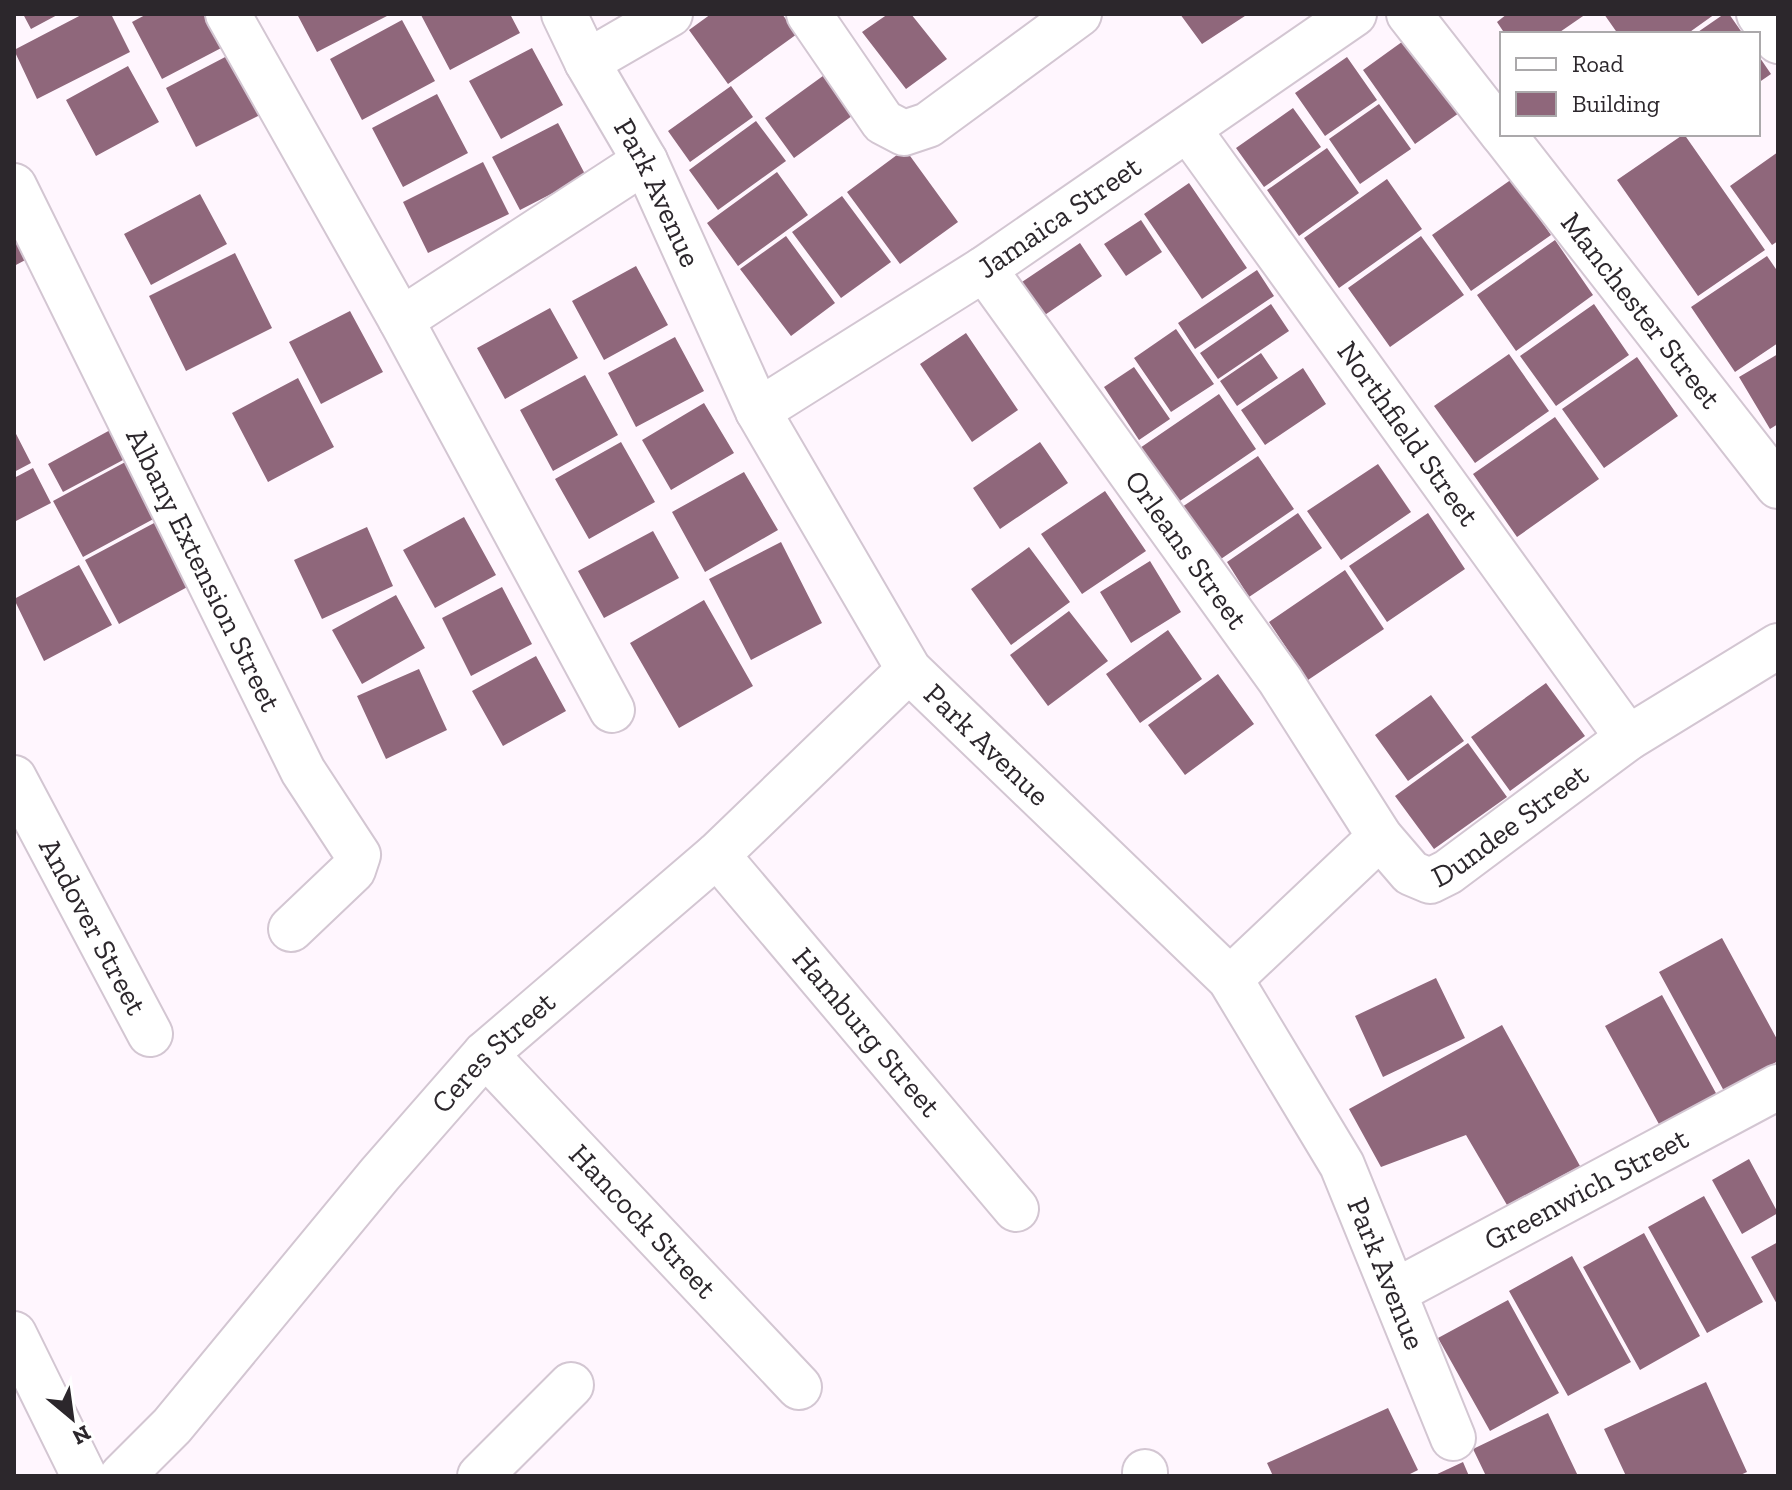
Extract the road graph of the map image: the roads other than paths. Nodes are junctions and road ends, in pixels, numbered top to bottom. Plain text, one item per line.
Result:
1 (228, 14) edge
2 (564, 14) edge
3 (670, 14) edge
4 (809, 14) edge
5 (1079, 14) edge
6 (1354, 14) edge
7 (1409, 14) edge
8 (1759, 14) edge
9 (1778, 41) edge
10 (587, 62) junction
11 (1188, 129) junction
12 (1500, 131) edge
13 (1504, 136) edge
14 (645, 161) junction
15 (14, 186) edge
16 (984, 269) junction
17 (401, 320) junction
18 (758, 411) junction
19 (1778, 486) edge
20 (1778, 646) edge
21 (909, 670) junction
22 (612, 710) dead end
23 (1628, 738) junction
24 (14, 778) edge
25 (1380, 837) junction
26 (717, 855) junction
27 (291, 929) dead end
28 (1230, 979) junction
29 (150, 1034) dead end
30 (485, 1054) junction
31 (1778, 1087) edge
32 (1016, 1209) dead end
33 (1394, 1292) junction
34 (14, 1334) edge
35 (571, 1385) dead end
36 (799, 1387) dead end
37 (1453, 1438) dead end
38 (84, 1476) edge
39 (122, 1476) edge
40 (480, 1476) edge

1 - 17 street
2 - 10 street, Park Avenue
3 - 10 street
4 - 5 street
6 - 11 street, Jamaica Street
7 - 12 street, Manchester Street
8 - 9 street
10 - 14 street, Park Avenue
11 - 16 street, Jamaica Street
11 - 23 street, Northfield Street
13 - 19 street, Manchester Street
14 - 17 street
14 - 18 street, Park Avenue
15 - 27 street, Albany Extension Street
16 - 18 street, Jamaica Street
16 - 25 street, Orleans Street
17 - 22 street
18 - 21 street, Park Avenue
20 - 23 street, Dundee Street
21 - 26 street, Ceres Street
21 - 28 street, Park Avenue
23 - 25 street, Dundee Street
24 - 29 street, Andover Street
25 - 28 street, Dundee Street
26 - 30 street, Ceres Street
26 - 32 street, Hamburg Street
28 - 33 street, Park Avenue
30 - 36 street, Hancock Street
30 - 39 street, Ceres Street
31 - 33 street, Greenwich Street
33 - 37 street, Park Avenue
34 - 38 street
35 - 40 street

